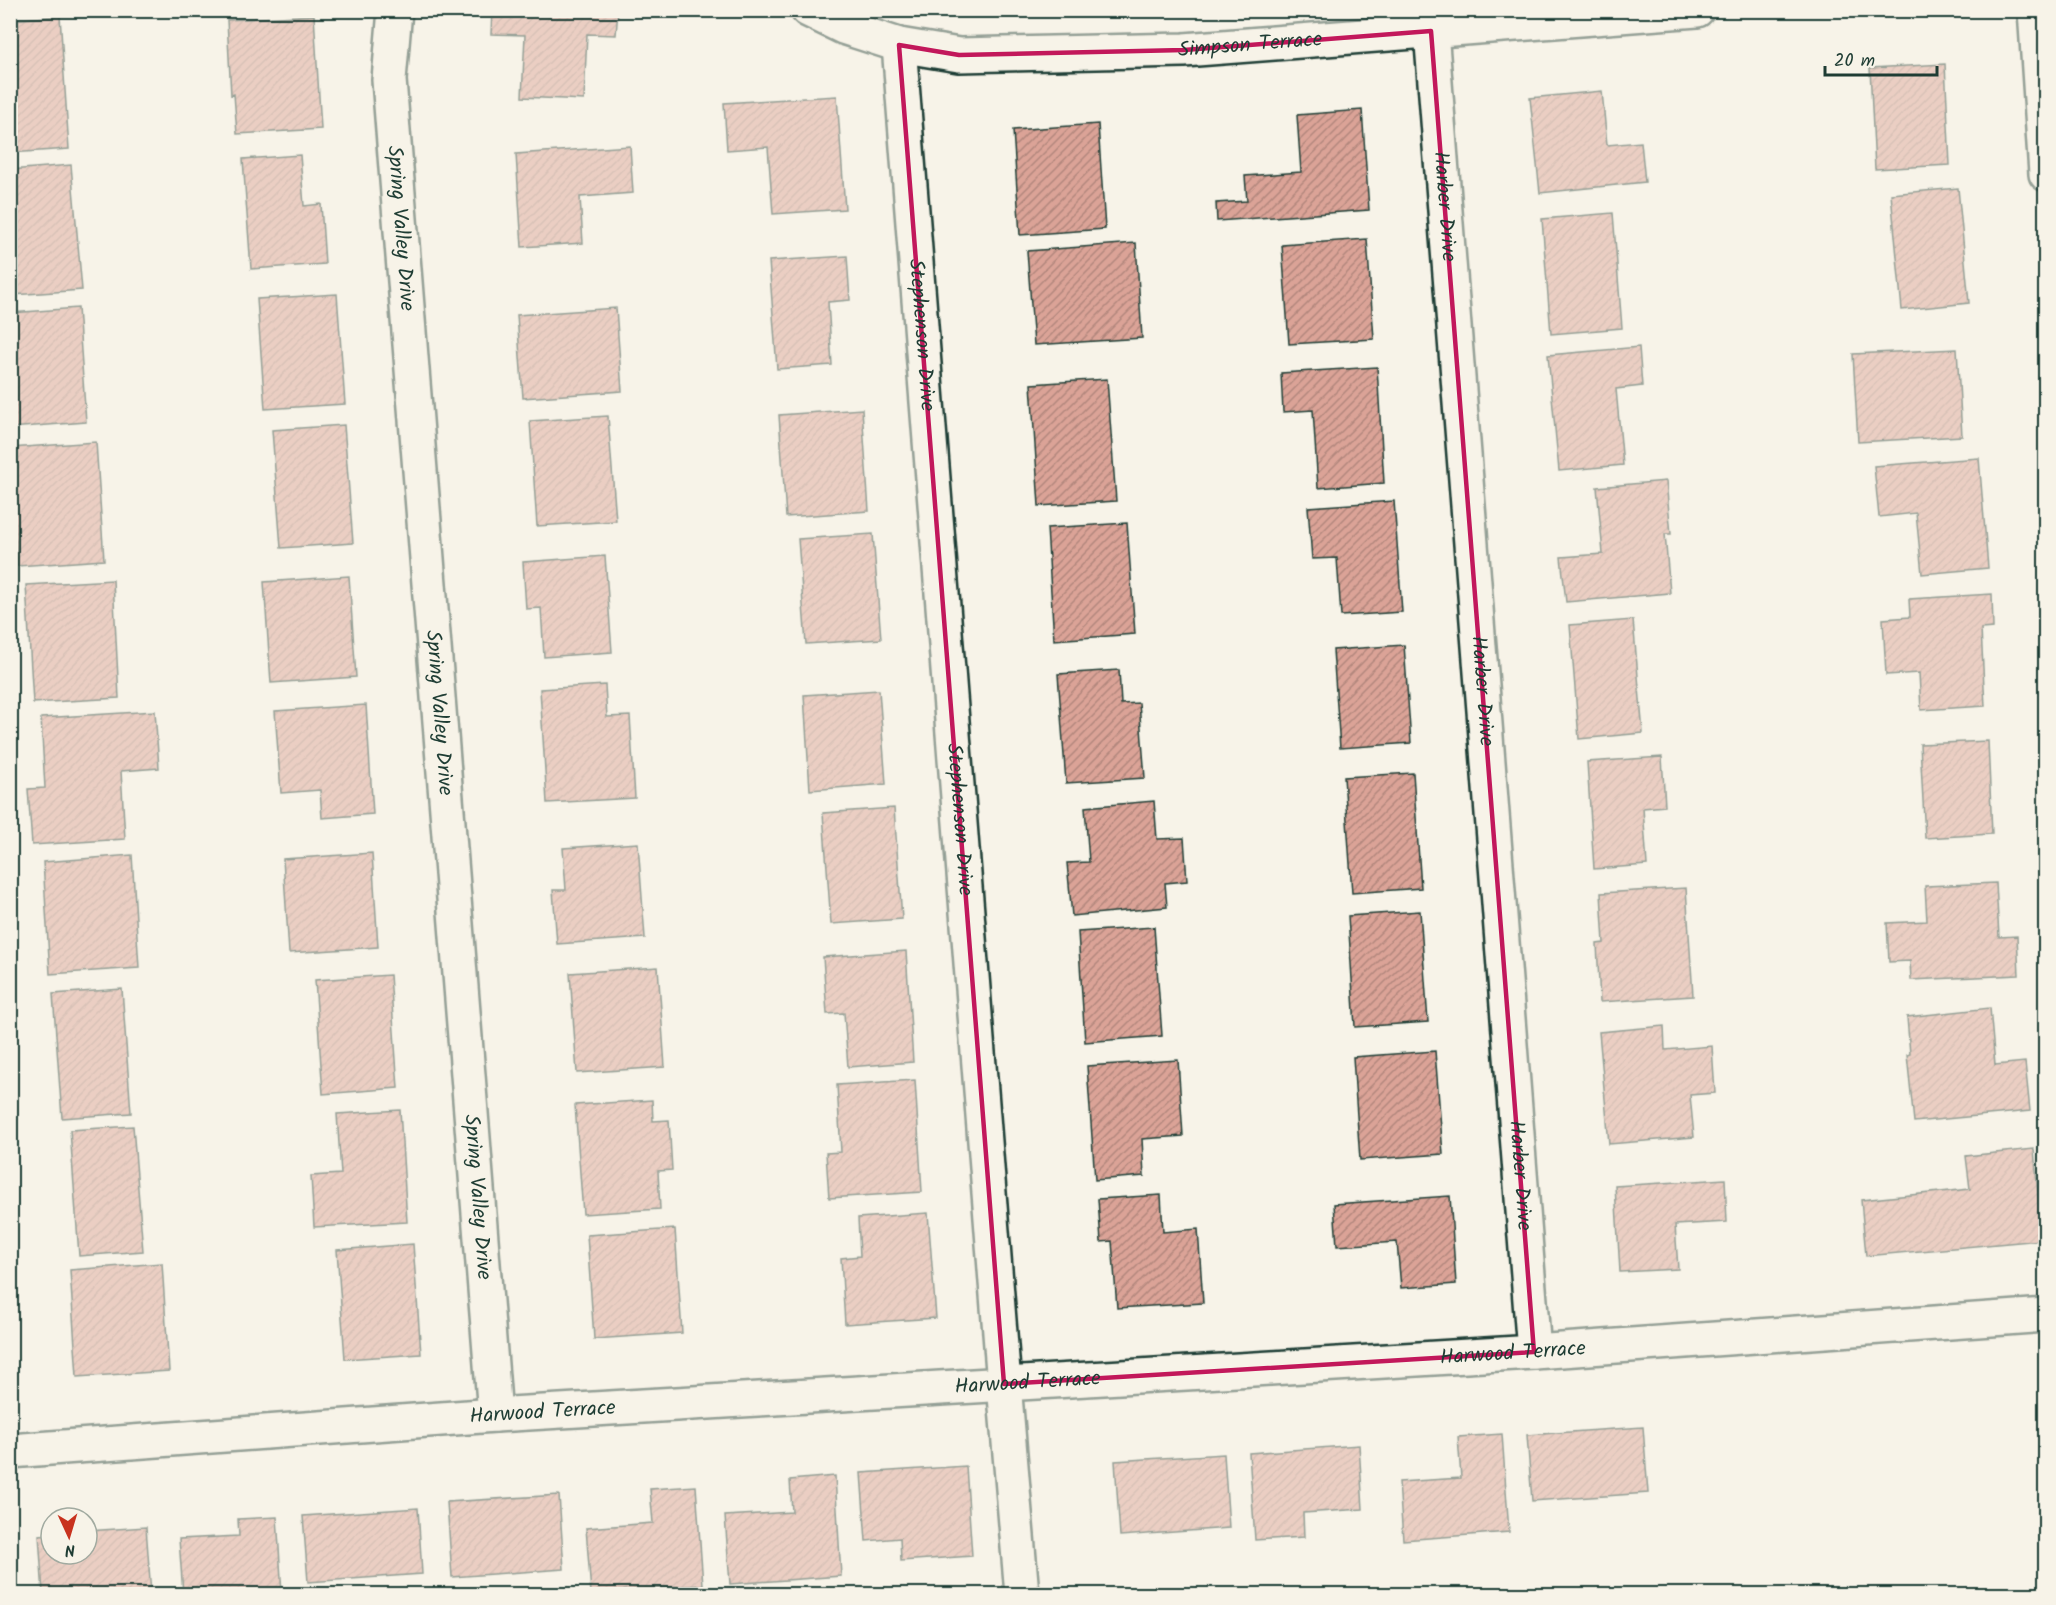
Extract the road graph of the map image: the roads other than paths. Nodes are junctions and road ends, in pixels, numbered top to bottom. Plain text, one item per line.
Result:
1 (395, 10) edge
2 (808, 10) edge
3 (1697, 10) edge
4 (2035, 10) edge
5 (1431, 31) junction
6 (899, 45) junction
7 (2046, 174) edge
8 (2046, 1315) edge
9 (1534, 1352) junction
10 (1004, 1384) junction
11 (495, 1415) junction
12 (10, 1451) edge
13 (1022, 1594) edge

1 - 11 street, Spring Valley Drive
2 - 6 street, Simpson Terrace
3 - 5 street, Simpson Terrace
4 - 7 street
5 - 6 street, Simpson Terrace
5 - 9 street, Harber Drive
6 - 10 street, Stephenson Drive
8 - 9 street, Harwood Terrace
9 - 10 street, Harwood Terrace
10 - 11 street, Harwood Terrace
10 - 13 street, Stephenson Drive
11 - 12 street, Harwood Terrace

